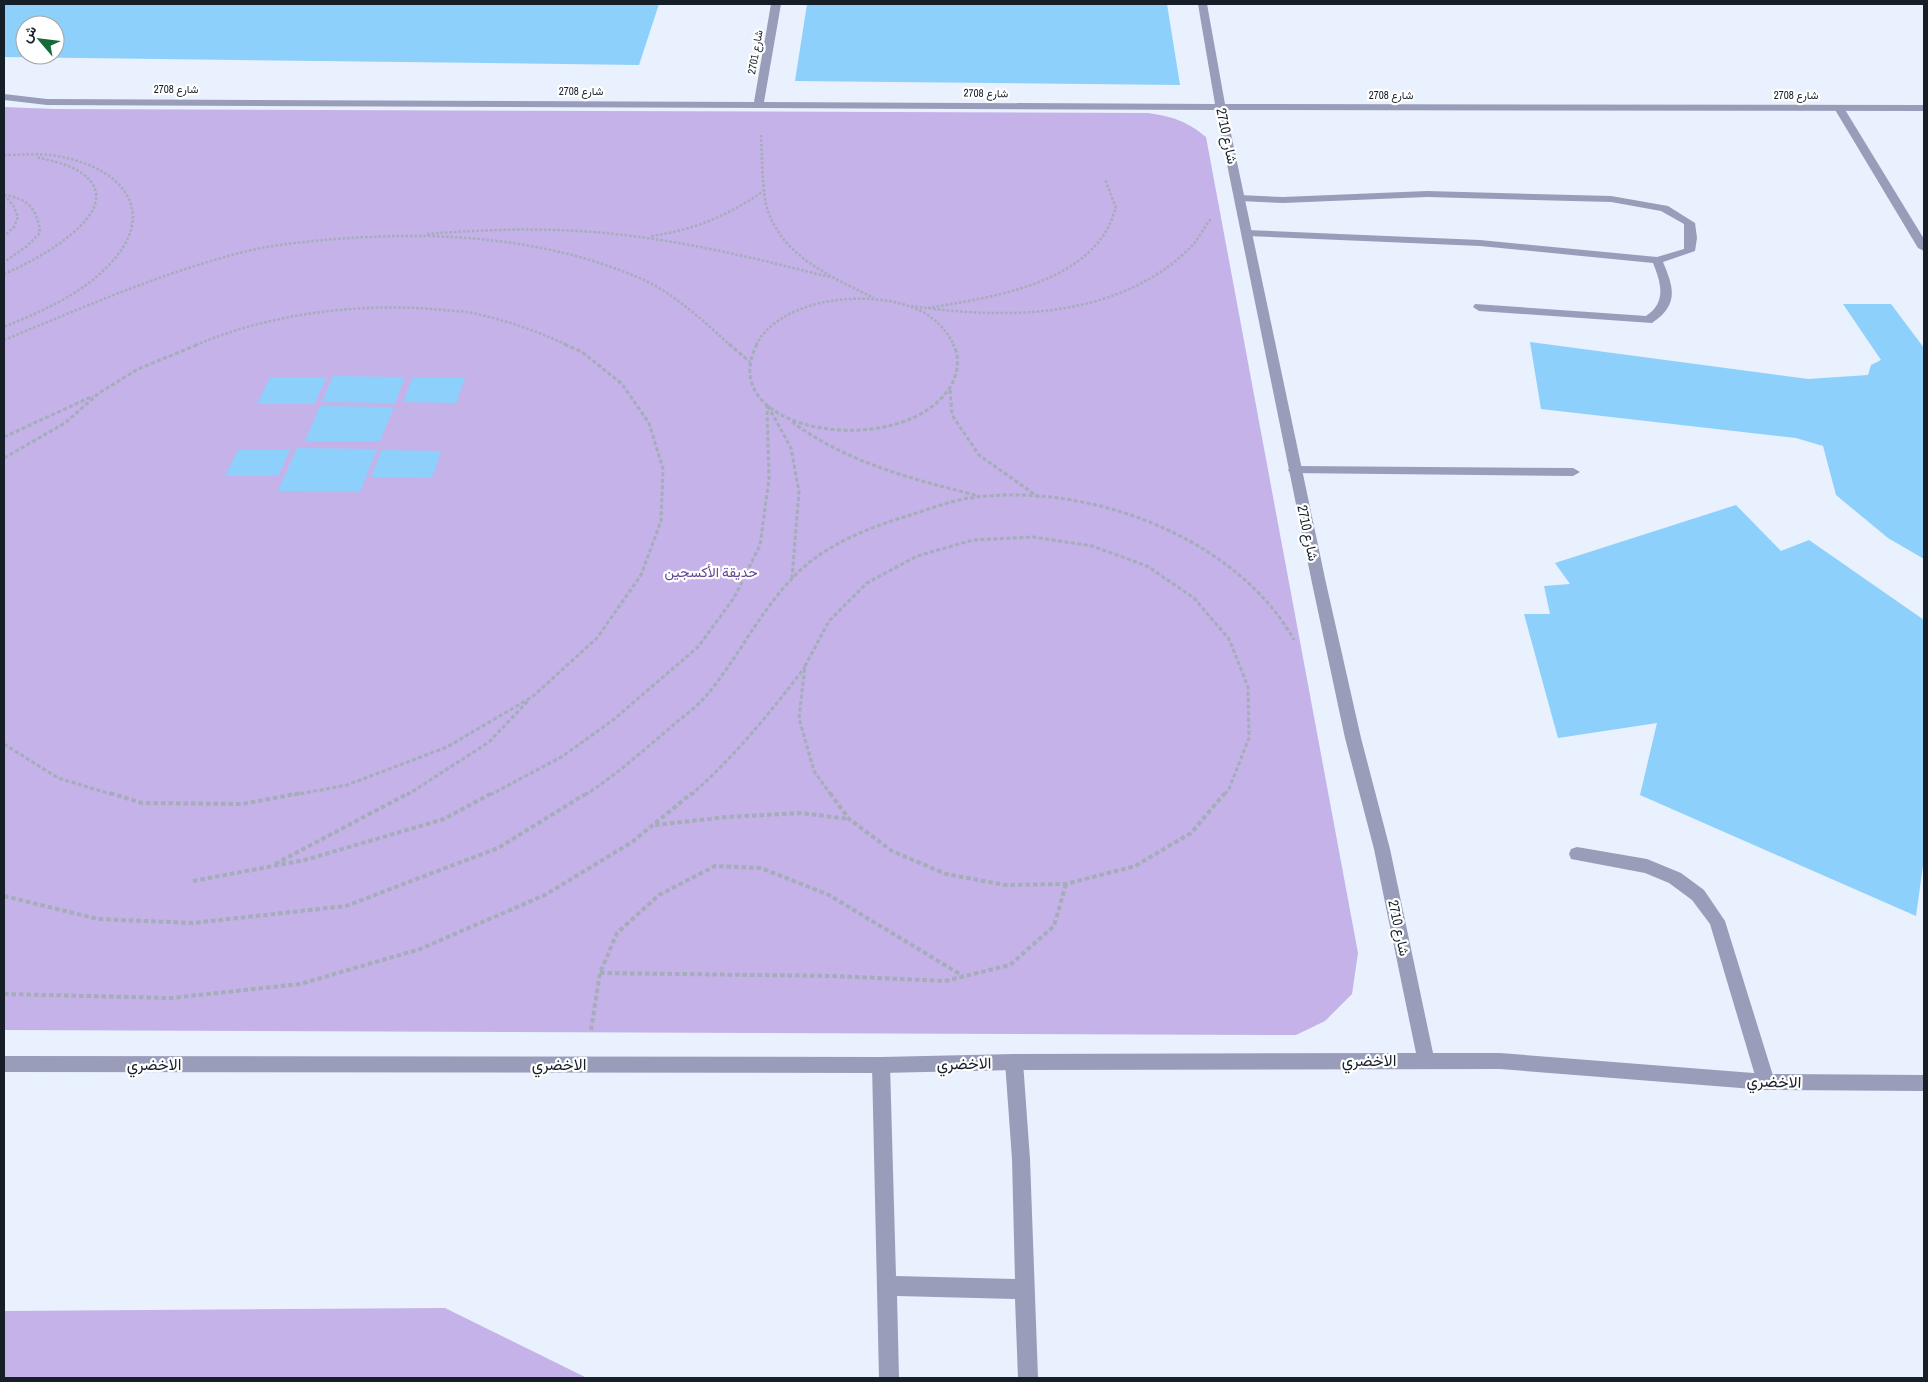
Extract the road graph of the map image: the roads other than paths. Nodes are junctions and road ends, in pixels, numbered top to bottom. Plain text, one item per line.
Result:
1 (776, 4) edge
2 (1203, 4) edge
3 (4, 97) edge
4 (759, 104) junction
5 (1220, 108) junction
6 (1839, 108) junction
7 (1924, 108) edge
8 (1238, 193) junction
9 (1247, 233) junction
10 (1924, 248) edge
11 (1657, 260) junction
12 (1479, 308) dead end
13 (1295, 470) junction
14 (1573, 472) dead end
15 (1577, 854) dead end
16 (1426, 1060) junction
17 (1014, 1062) junction
18 (4, 1064) edge
19 (881, 1065) junction
20 (1766, 1082) junction
21 (1924, 1082) edge
22 (888, 1286) junction
23 (1026, 1289) junction
24 (889, 1378) edge
25 (1028, 1378) edge

1 - 4 street, شارع 2701
2 - 5 street, شارع 2710
3 - 4 street, شارع 2708
4 - 5 street, شارع 2708
5 - 6 street, شارع 2708
5 - 8 street, شارع 2710
6 - 7 street, شارع 2708
6 - 10 street
8 - 9 street, شارع 2710
8 - 11 street
9 - 11 street
9 - 13 street, شارع 2710
11 - 12 street
13 - 14 street
13 - 16 street, شارع 2710
15 - 20 street
16 - 17 street, الاخضري
16 - 20 street, الاخضري
17 - 19 street, الاخضري
17 - 23 street
18 - 19 street, الاخضري
19 - 22 street
20 - 21 street, الاخضري
22 - 23 street
22 - 24 street
23 - 25 street

